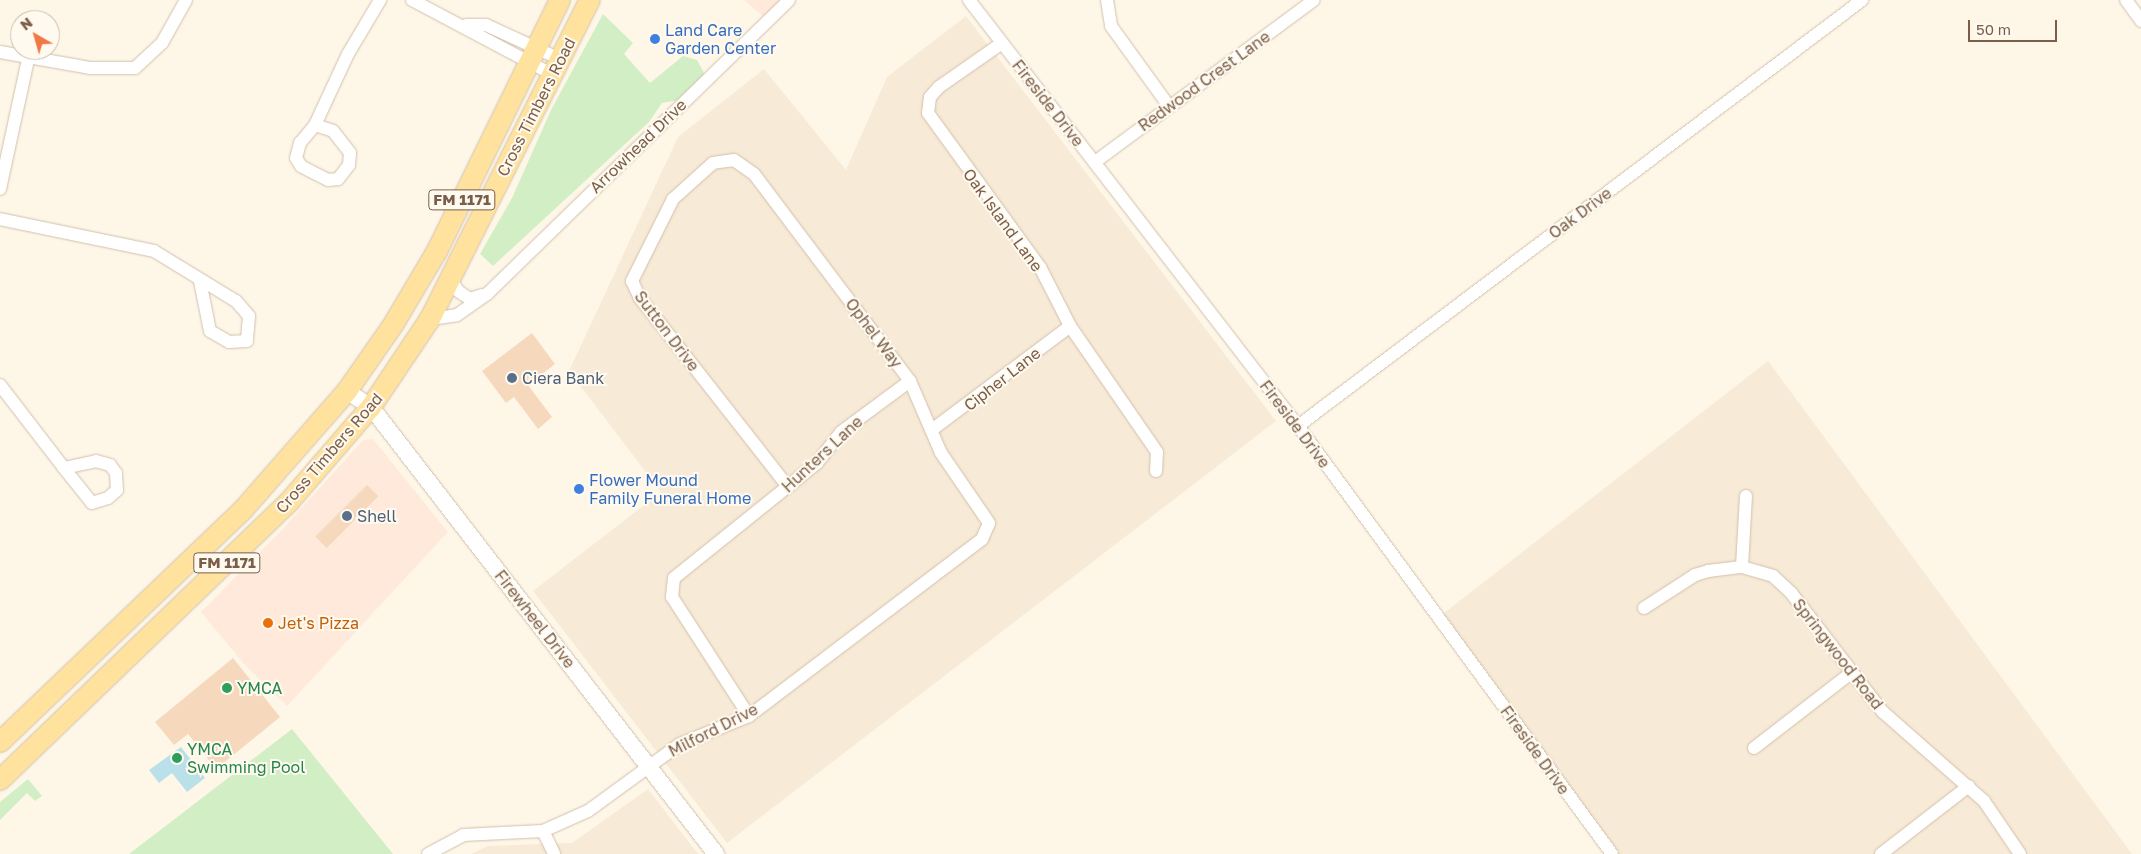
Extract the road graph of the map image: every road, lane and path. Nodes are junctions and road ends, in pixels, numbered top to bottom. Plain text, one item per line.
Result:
1 (186, 0) edge
2 (380, 0) edge
3 (412, 0) edge
4 (560, 0) edge
5 (590, 0) edge
6 (789, 0) edge
7 (969, 0) edge
8 (1107, 0) edge
9 (1314, 0) edge
10 (1862, 0) edge
11 (2126, 0) edge
12 (2141, 21) edge
13 (1002, 43) junction
14 (533, 56) junction
15 (28, 60) edge
16 (35, 60) edge
17 (556, 67) junction
18 (1169, 106) junction
19 (315, 125) junction
20 (734, 160) joint
21 (1094, 162) junction
22 (0, 189) edge
23 (0, 219) edge
24 (450, 278) junction
25 (200, 281) junction
26 (487, 294) junction
27 (430, 319) junction
28 (1070, 326) junction
29 (910, 382) junction
30 (0, 385) edge
31 (347, 391) junction
32 (371, 407) junction
33 (1298, 426) junction
34 (933, 429) junction
35 (64, 468) dead end
36 (1156, 471) dead end
37 (788, 487) junction
38 (1746, 496) dead end
39 (242, 511) junction
40 (989, 523) joint
41 (1742, 567) junction
42 (216, 573) junction
43 (1644, 608) dead end
44 (1851, 673) junction
45 (54, 691) junction
46 (75, 711) junction
47 (749, 716) junction
48 (0, 742) edge
49 (1754, 748) dead end
50 (648, 765) junction
51 (0, 780) edge
52 (1969, 786) junction
53 (543, 831) junction
54 (428, 854) edge
55 (554, 854) edge
56 (716, 854) edge
57 (1612, 854) edge
58 (1881, 854) edge
59 (2020, 854) edge

1 - 16 street
2 - 19 street
3 - 14 street
4 - 14 main road, Cross Timbers Road / FM 1171
5 - 17 main road, Cross Timbers Road / FM 1171
6 - 26 street, Arrowhead Drive
7 - 13 street, Fireside Drive
8 - 18 street
9 - 18 street, Redwood Crest Lane
10 - 33 street, Oak Drive
11 - 12 street
13 - 21 street, Fireside Drive
13 - 28 street, Oak Island Lane
14 - 17 street
14 - 31 main road, Cross Timbers Road / FM 1171
15 - 22 street
17 - 24 main road, Cross Timbers Road / FM 1171
18 - 21 street, Redwood Crest Lane
19 - 19 street
20 - 29 street, Ophel Way
20 - 37 street, Sutton Drive
21 - 33 street, Fireside Drive
23 - 25 street
24 - 26 street
24 - 27 main road, Cross Timbers Road / FM 1171
25 - 25 street
26 - 27 street, Arrowhead Drive
27 - 32 main road, Cross Timbers Road / FM 1171
28 - 34 street, Cipher Lane
28 - 36 street, Oak Island Lane
29 - 34 street, Ophel Way
29 - 37 street, Hunters Lane
30 - 35 street
31 - 32 street, Firewheel Drive
31 - 39 main road, Cross Timbers Road / FM 1171
32 - 42 main road, Cross Timbers Road / FM 1171
32 - 50 street, Firewheel Drive
33 - 57 street, Fireside Drive
34 - 40 street, Ophel Way
37 - 47 street, Hunters Lane
38 - 41 street
39 - 42 main road
39 - 45 main road, Cross Timbers Road / FM 1171
40 - 47 street, Milford Drive
41 - 43 street, Springwood Road
41 - 44 street, Springwood Road
42 - 46 main road, Cross Timbers Road / FM 1171
44 - 49 street
44 - 52 street, Springwood Road
45 - 46 main road
45 - 48 main road, Cross Timbers Road / FM 1171
46 - 51 main road, Cross Timbers Road / FM 1171
47 - 50 street, Milford Drive
50 - 53 street, Milford Drive
50 - 56 street, Firewheel Drive
52 - 58 street
52 - 59 street, Springwood Road
53 - 54 street, Milford Drive
53 - 55 street

